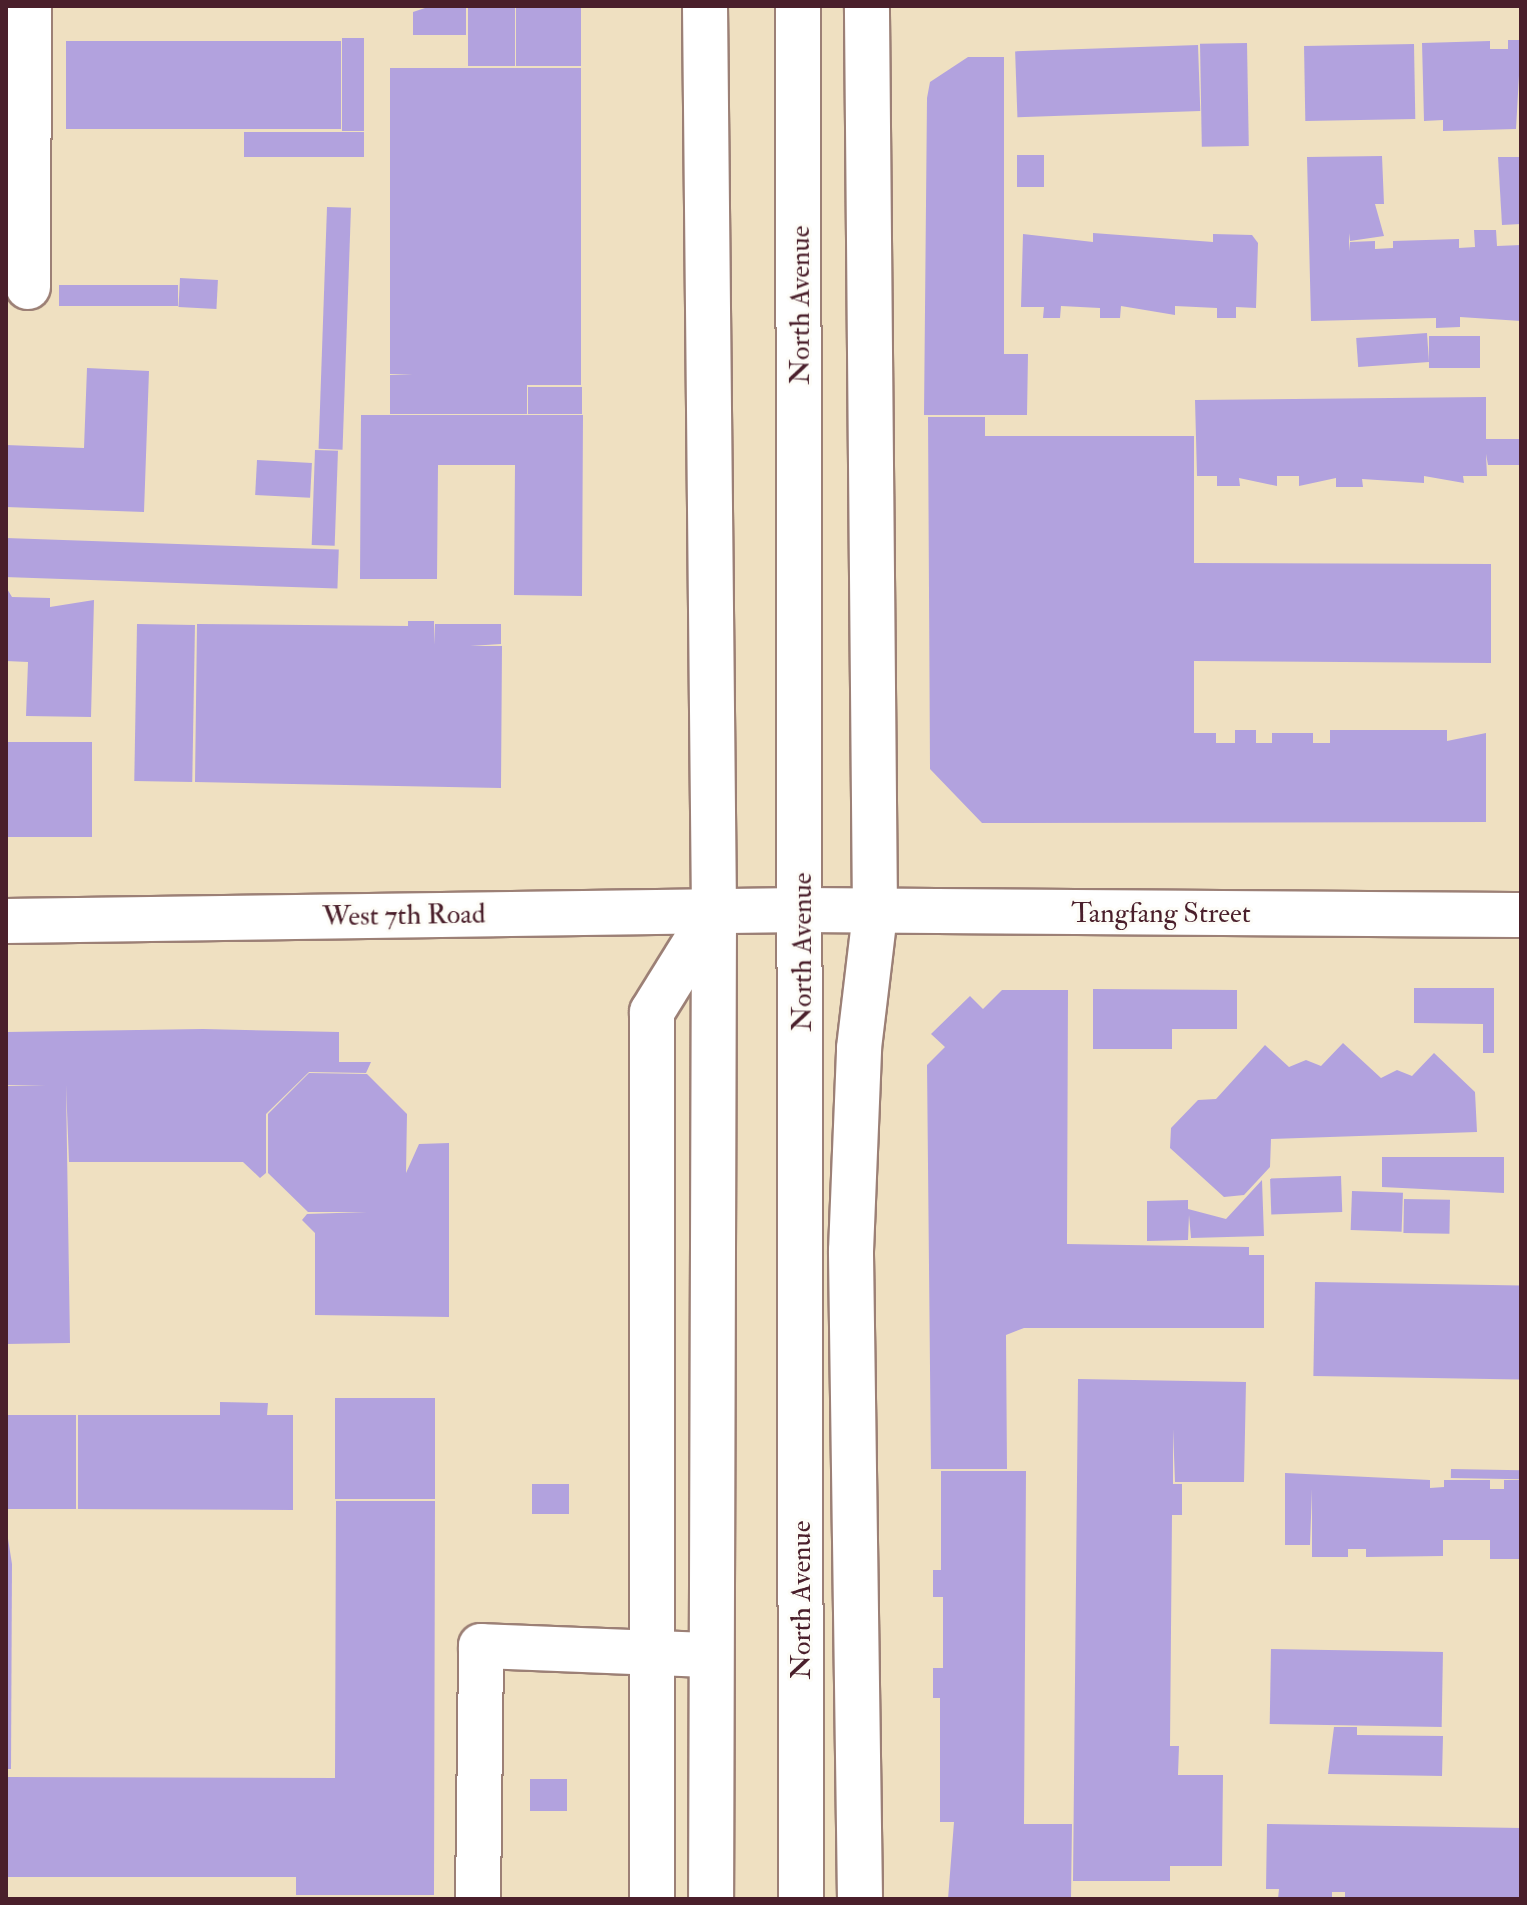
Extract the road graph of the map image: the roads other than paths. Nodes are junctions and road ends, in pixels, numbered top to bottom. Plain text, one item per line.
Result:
1 (29, 6) edge
2 (705, 6) edge
3 (798, 6) edge
4 (867, 6) edge
5 (28, 287) dead end
6 (801, 910) junction
7 (714, 912) junction
8 (875, 913) junction
9 (1521, 915) edge
10 (6, 921) edge
11 (648, 1653) junction
12 (710, 1655) junction
13 (478, 1899) edge
14 (652, 1899) edge
15 (711, 1899) edge
16 (801, 1899) edge
17 (860, 1899) edge

1 - 5 street
2 - 7 street
3 - 6 street, North Avenue
4 - 8 street
6 - 7 street, West 7th Road
6 - 8 street, Tangfang Street
6 - 16 street, North Avenue
7 - 10 street, West 7th Road
7 - 11 street
7 - 12 street
8 - 9 street, Tangfang Street
8 - 17 street
11 - 12 street
11 - 13 street
11 - 14 street
12 - 15 street

